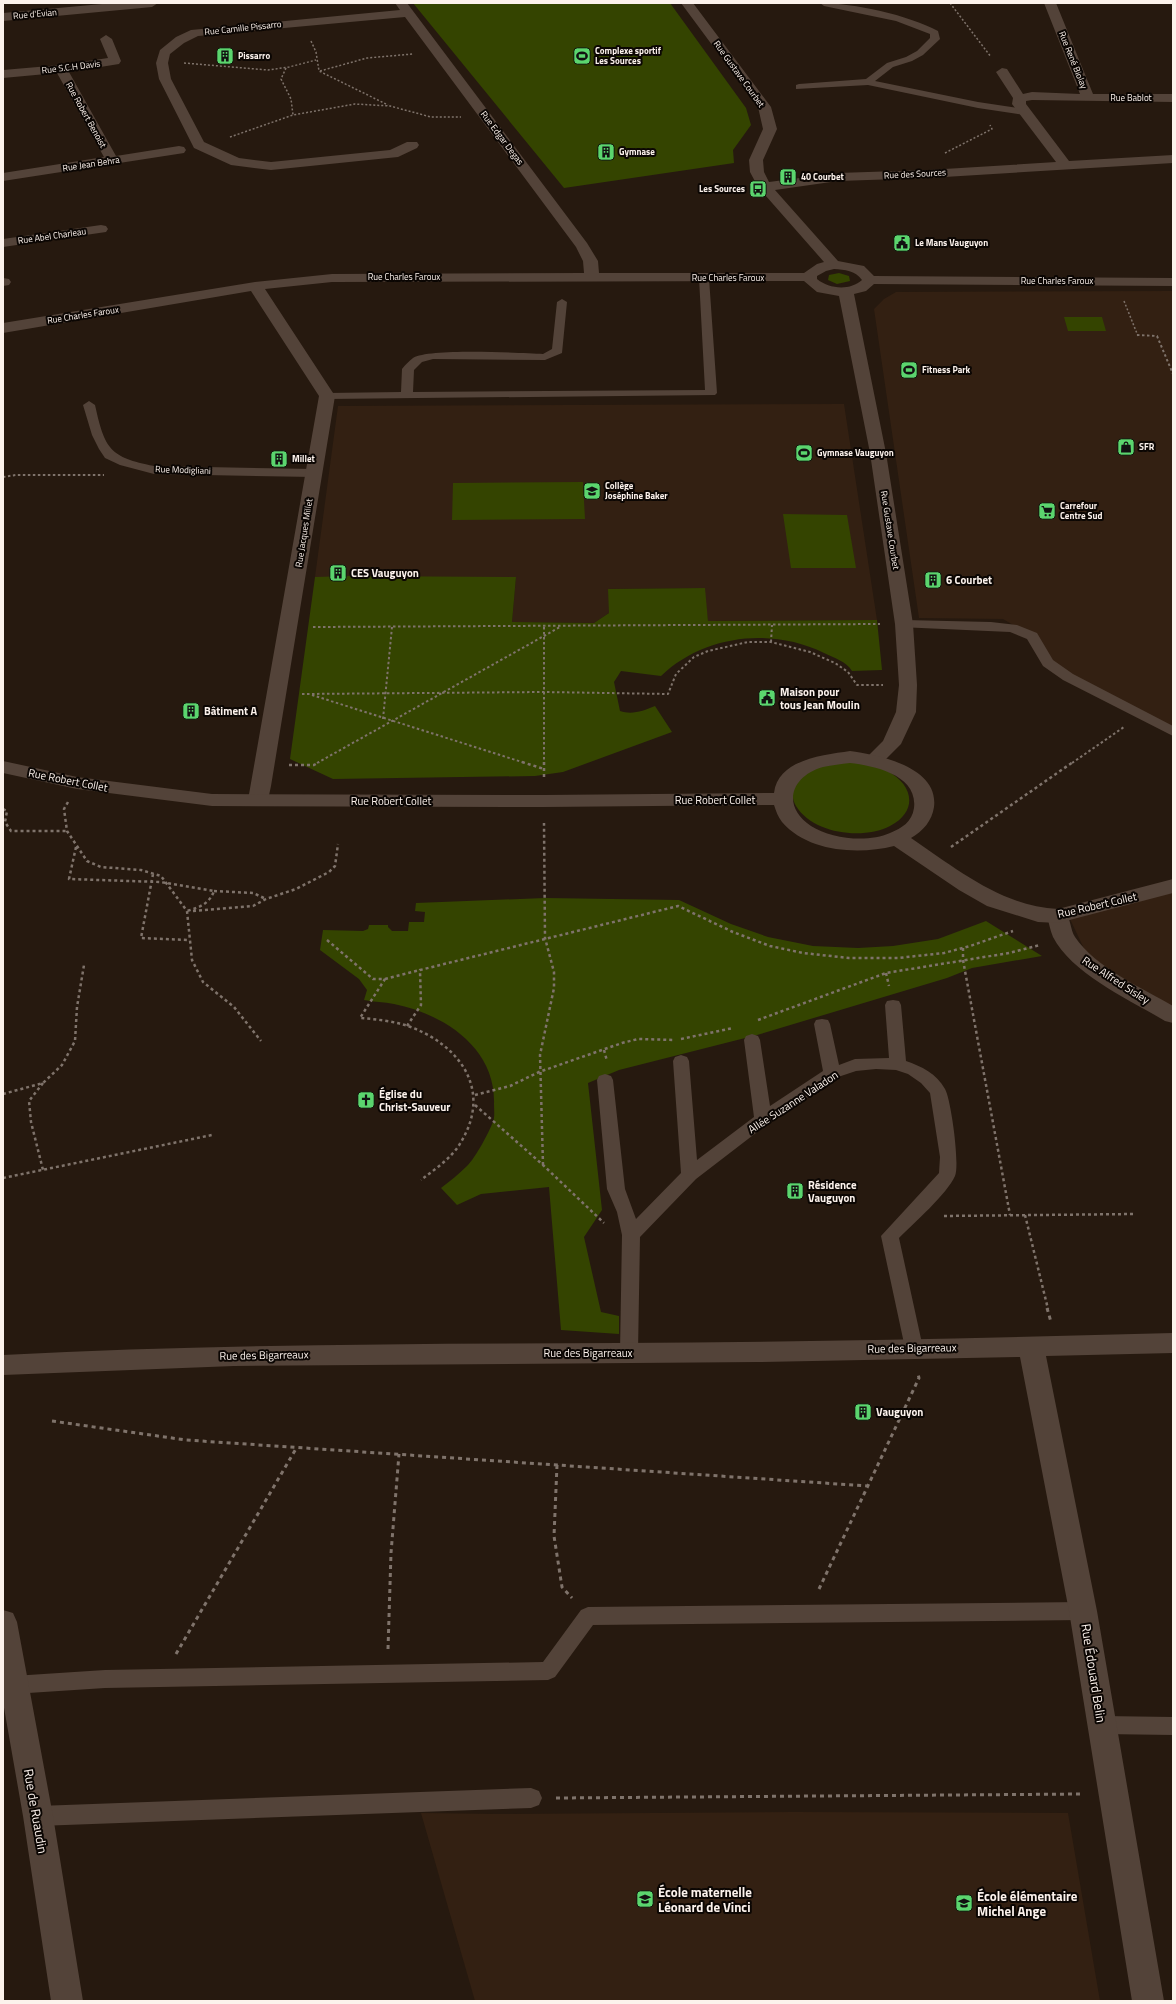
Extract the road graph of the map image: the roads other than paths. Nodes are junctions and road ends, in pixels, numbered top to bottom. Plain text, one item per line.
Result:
1 (152, 3) edge
2 (687, 3) edge
3 (824, 3) edge
4 (1050, 3) edge
5 (113, 5) edge
6 (405, 8) edge
7 (3, 17) edge
8 (106, 39) dead end
9 (61, 69) junction
10 (1002, 72) road end
11 (3, 74) edge
12 (868, 82) junction
13 (798, 87) dead end
14 (1020, 98) junction
15 (1088, 98) junction
16 (1173, 98) edge
17 (1025, 112) junction
18 (412, 145) dead end
19 (179, 150) dead end
20 (1173, 159) edge
21 (112, 160) junction
22 (1065, 165) junction
23 (3, 177) edge
24 (765, 187) junction
25 (101, 229) dead end
26 (3, 243) edge
27 (834, 265) junction
28 (591, 277) junction
29 (810, 277) junction
30 (704, 278) junction
31 (869, 280) junction
32 (1173, 282) edge
33 (254, 286) junction
34 (845, 291) junction
35 (562, 302) dead end
36 (3, 328) edge
37 (327, 396) junction
38 (407, 396) junction
39 (89, 405) dead end
40 (314, 473) junction
41 (904, 624) junction
42 (1173, 732) edge
43 (874, 760) junction
44 (3, 767) edge
45 (781, 799) junction
46 (258, 800) junction
47 (897, 838) junction
48 (1173, 886) edge
49 (1058, 916) junction
50 (893, 1005) dead end
51 (1173, 1016) edge
52 (822, 1024) dead end
53 (752, 1040) dead end
54 (681, 1061) dead end
55 (898, 1064) junction
56 (832, 1073) junction
57 (605, 1080) dead end
58 (763, 1119) junction
59 (690, 1175) junction
60 (631, 1235) junction
61 (1173, 1343) edge
62 (1044, 1346) junction
63 (914, 1348) junction
64 (629, 1352) junction
65 (3, 1365) edge
66 (1084, 1611) junction
67 (3, 1622) edge
68 (8, 1687) edge
69 (1102, 1725) junction
70 (1173, 1726) edge
71 (531, 1798) road end
72 (38, 1816) junction
73 (67, 2001) edge
74 (1148, 2001) edge

1 - 5 street, Rue d'Evian
2 - 24 street, Rue Gustave Courbet
3 - 12 lane
4 - 15 street, Rue René Biolay
5 - 7 street, Rue d'Evian
6 - 18 street, Rue Camille Pissarro
6 - 28 street, Rue Edgar Degas
8 - 9 street, Rue S.C.H Davis
9 - 11 street, Rue S.C.H Davis
9 - 21 street, Rue Robert Benoist
10 - 14 street
12 - 13 lane
12 - 17 lane
14 - 15 street, Rue René Biolay
14 - 17 street
15 - 16 street, Rue Bablot
17 - 22 street
19 - 21 street, Rue Jean Behra
20 - 22 street, Rue des Sources
21 - 23 street, Rue Jean Behra
22 - 24 street, Rue des Sources
24 - 27 street, Rue Gustave Courbet
25 - 26 street, Rue Abel Charleau
27 - 29 street
27 - 31 street
28 - 30 street, Rue Charles Faroux
28 - 33 street, Rue Charles Faroux
29 - 30 street, Rue Charles Faroux
29 - 34 street
30 - 38 lane
31 - 32 street, Rue Charles Faroux
31 - 34 street
33 - 36 street, Rue Charles Faroux
33 - 37 street
34 - 41 street, Rue Gustave Courbet
35 - 38 lane
37 - 38 lane
37 - 40 street, Rue Jacques Millet
39 - 40 lane, Rue Modigliani
40 - 46 street, Rue Jacques Millet
41 - 42 lane
41 - 43 street, Rue Gustave Courbet
43 - 45 street
43 - 47 street
44 - 46 street, Rue Robert Collet
45 - 46 street, Rue Robert Collet
45 - 47 street
47 - 49 street, Rue Robert Collet
48 - 49 street, Rue Robert Collet
49 - 51 street, Rue Alfred Sisley
50 - 55 lane
52 - 56 lane
53 - 58 lane
54 - 59 lane
55 - 56 lane, Allée Suzanne Valadon
55 - 63 lane, Allée Suzanne Valadon
56 - 58 lane, Allée Suzanne Valadon
57 - 60 lane
58 - 59 lane, Allée Suzanne Valadon
59 - 60 lane, Allée Suzanne Valadon
60 - 64 lane
61 - 62 street, Rue des Bigarreaux
62 - 63 street, Rue des Bigarreaux
62 - 66 street, Rue Édouard Belin
63 - 64 street, Rue des Bigarreaux
64 - 65 street, Rue des Bigarreaux
66 - 68 lane
66 - 69 street, Rue Édouard Belin
67 - 68 street, Rue de Ruaudin
68 - 72 street, Rue de Ruaudin
69 - 70 lane
69 - 74 street, Rue Édouard Belin
71 - 72 lane
72 - 73 street, Rue de Ruaudin

